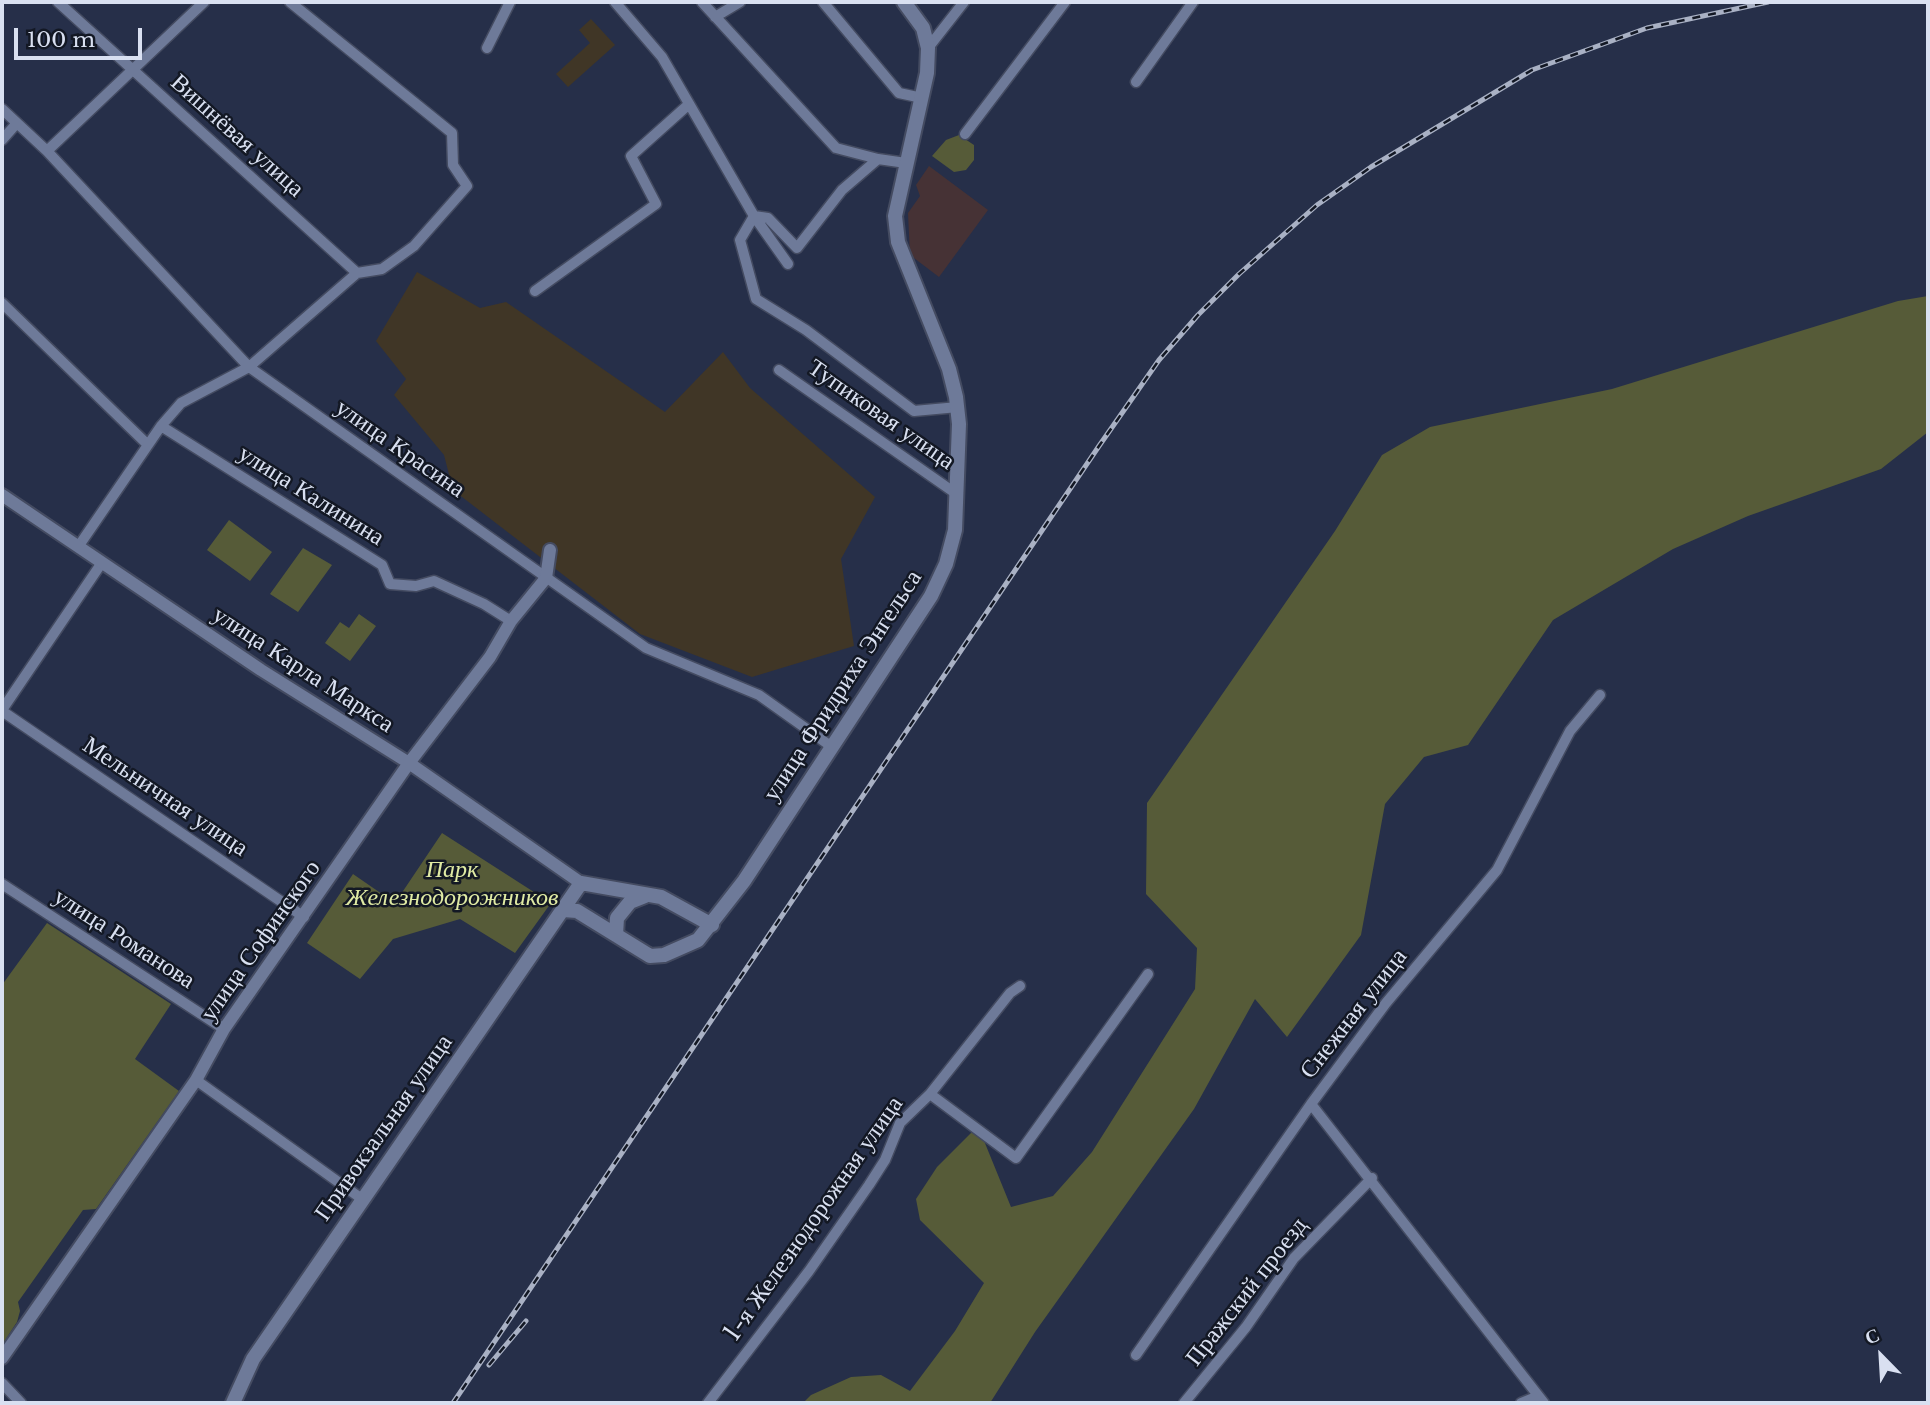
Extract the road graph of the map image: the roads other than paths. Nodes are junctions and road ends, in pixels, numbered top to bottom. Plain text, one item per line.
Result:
1 (58, 2) edge
2 (182, 2) edge
3 (204, 2) edge
4 (290, 2) edge
5 (510, 2) edge
6 (615, 2) edge
7 (702, 2) edge
8 (740, 2) edge
9 (823, 2) edge
10 (904, 2) edge
11 (964, 2) edge
12 (1065, 2) edge
13 (1193, 2) edge
14 (194, 9) junction
15 (715, 17) junction
16 (487, 48) dead end
17 (928, 48) junction
18 (133, 70) junction
19 (1136, 82) dead end
20 (922, 98) junction
21 (688, 105) junction
22 (2, 109) edge
23 (17, 123) junction
24 (965, 134) dead end
25 (2, 140) edge
26 (47, 150) junction
27 (878, 159) junction
28 (906, 163) junction
29 (754, 216) junction
30 (788, 264) dead end
31 (357, 273) junction
32 (535, 291) dead end
33 (2, 303) edge
34 (249, 367) junction
35 (779, 370) dead end
36 (958, 407) junction
37 (161, 426) junction
38 (148, 445) junction
39 (2, 495) edge
40 (958, 495) junction
41 (78, 547) junction
42 (550, 550) dead end
43 (101, 564) junction
44 (546, 579) junction
45 (511, 621) junction
46 (1600, 695) dead end
47 (2, 711) edge
48 (832, 747) junction
49 (409, 763) junction
50 (581, 883) junction
51 (2, 884) edge
52 (646, 895) junction
53 (563, 910) junction
54 (304, 917) junction
55 (712, 925) junction
56 (616, 935) junction
57 (1148, 974) dead end
58 (1020, 986) dead end
59 (223, 1029) junction
60 (196, 1080) junction
61 (930, 1094) junction
62 (1311, 1104) junction
63 (1371, 1179) junction
64 (362, 1199) junction
65 (1136, 1355) dead end
66 (2, 1358) edge
67 (2, 1383) edge
68 (1541, 1399) edge
69 (21, 1403) edge
70 (233, 1403) edge
71 (708, 1403) edge
72 (1184, 1403) edge
73 (1521, 1403) edge

1 - 18 street, Вишнёвая улица
2 - 14 street
3 - 14 street
4 - 31 street
5 - 16 street
6 - 21 street
7 - 15 street
8 - 15 street
9 - 20 street
10 - 17 main road
11 - 17 street
12 - 24 street
13 - 19 street
14 - 18 street
15 - 27 street
17 - 20 main road, улица Фридриха Энгельса
18 - 26 street
18 - 31 street, Вишнёвая улица
20 - 28 main road, улица Фридриха Энгельса
21 - 29 street
21 - 32 street
22 - 23 street, улица Красина
23 - 25 street
23 - 26 street, улица Красина
26 - 34 street, улица Красина
27 - 28 street
27 - 29 street
28 - 36 main road, улица Фридриха Энгельса
29 - 30 street
29 - 36 street
31 - 34 street
33 - 38 street
34 - 37 street
34 - 44 street, улица Красина
35 - 40 street, Тупиковая улица
36 - 40 main road, улица Фридриха Энгельса
37 - 38 street
37 - 45 street, улица Калинина
38 - 41 street
39 - 41 street, улица Карла Маркса
40 - 48 main road, улица Фридриха Энгельса
41 - 43 street, улица Карла Маркса
42 - 44 street
43 - 47 street
43 - 49 street, улица Карла Маркса
44 - 45 street, улица Софинского
44 - 48 street, улица Красина
45 - 49 street, улица Софинского
46 - 62 street, Снежная улица
47 - 54 street, Мельничная улица
48 - 55 main road, улица Фридриха Энгельса
49 - 50 street, улица Карла Маркса
49 - 54 street, улица Софинского
50 - 52 main road
50 - 53 main road, Привокзальная улица
51 - 59 street, улица Романова
52 - 55 main road
52 - 56 main road
53 - 56 main road, улица Фридриха Энгельса
53 - 64 main road, Привокзальная улица
54 - 59 street, улица Софинского
55 - 56 main road, улица Фридриха Энгельса
57 - 61 street, 1-я Железнодорожная улица
58 - 61 street, 1-я Железнодорожная улица
59 - 60 street, улица Софинского
60 - 64 street
60 - 66 street, улица Софинского
61 - 71 street, 1-я Железнодорожная улица
62 - 63 street
62 - 65 street, Снежная улица
63 - 68 street
63 - 72 street, Пражский проезд
64 - 70 main road, Привокзальная улица
67 - 69 street
68 - 73 street

